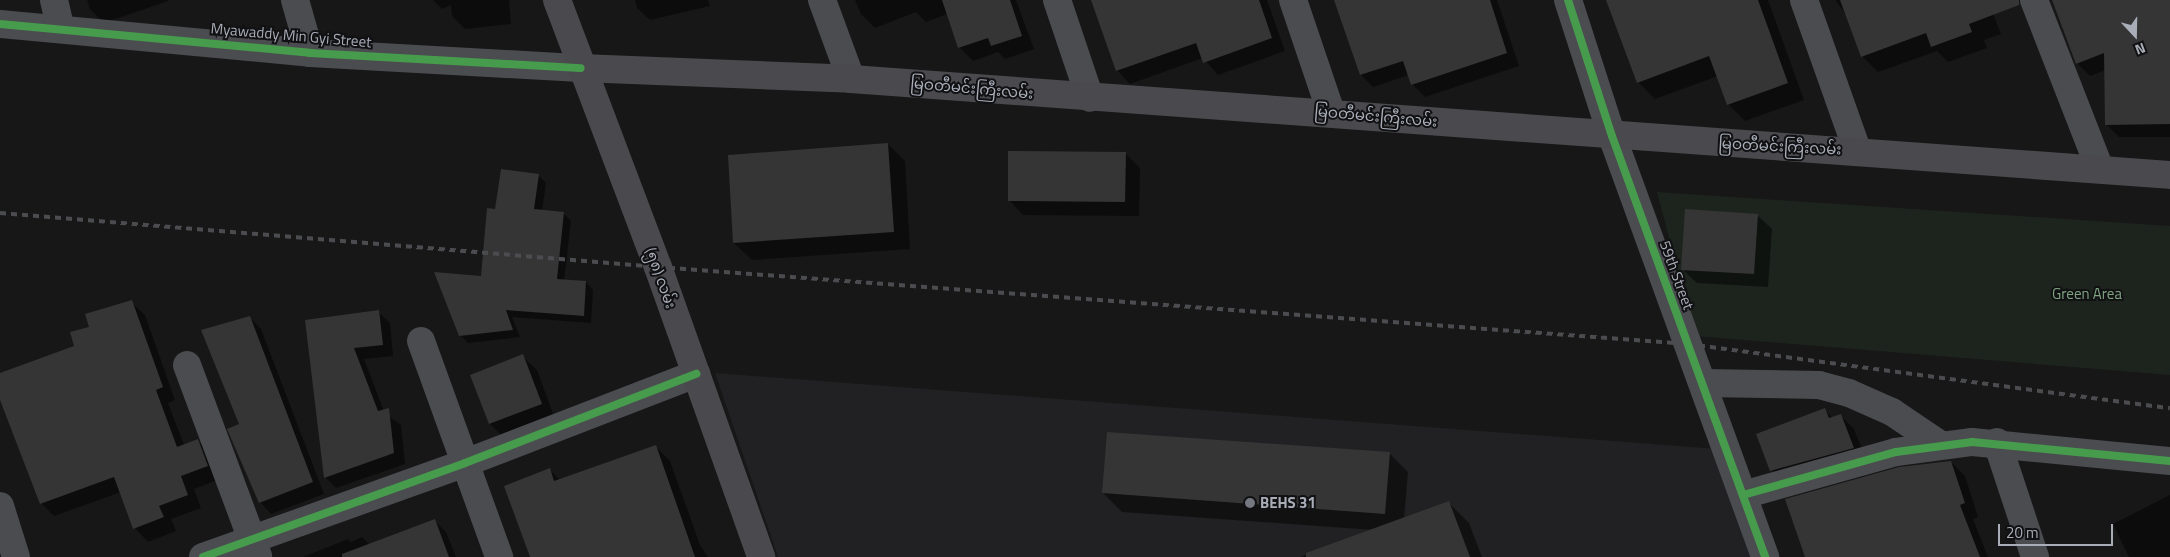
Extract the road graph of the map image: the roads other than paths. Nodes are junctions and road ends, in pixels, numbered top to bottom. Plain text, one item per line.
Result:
1 (54, 0) edge
2 (295, 0) edge
3 (556, 0) edge
4 (822, 0) edge
5 (1057, 0) edge
6 (1293, 0) edge
7 (1568, 0) edge
8 (1804, 0) edge
9 (2034, 0) edge
10 (0, 24) edge
11 (60, 27) junction
12 (310, 53) junction
13 (581, 68) junction
14 (851, 79) junction
15 (1090, 98) junction
16 (1331, 112) junction
17 (1612, 136) junction
18 (1857, 150) junction
19 (2100, 170) junction
20 (2170, 175) edge
21 (421, 340) dead end
22 (187, 365) dead end
23 (696, 374) junction
24 (1703, 384) junction
25 (1997, 442) junction
26 (1941, 445) junction
27 (2170, 461) edge
28 (465, 463) junction
29 (1743, 495) junction
30 (0, 506) edge
31 (255, 548) edge
32 (16, 557) edge
33 (203, 557) edge
34 (499, 557) edge
35 (761, 557) edge
36 (1766, 557) edge
37 (2035, 557) edge

1 - 11 street
2 - 12 street
3 - 13 main road, (၅၈) လမ်း
4 - 14 street
5 - 15 street
6 - 16 street
7 - 17 street, 59th Street
8 - 18 street
9 - 19 street
10 - 11 street, Myawaddy Min Gyi Street
11 - 12 street, Myawaddy Min Gyi Street
12 - 13 street, Myawaddy Min Gyi Street
13 - 14 main road, မြဝတီမင်းကြီးလမ်း
13 - 23 main road, (၅၈) လမ်း
14 - 15 main road, မြဝတီမင်းကြီးလမ်း
15 - 16 main road, မြဝတီမင်းကြီးလမ်း
16 - 17 main road, မြဝတီမင်းကြီးလမ်း
17 - 18 main road, မြဝတီမင်းကြီးလမ်း
17 - 24 street, 59th Street
18 - 19 main road, မြဝတီမင်းကြီးလမ်း
19 - 20 main road, မြဝတီမင်းကြီးလမ်း
21 - 28 street
22 - 31 street
23 - 28 street
23 - 35 main road, (၅၈) လမ်း
24 - 26 street
24 - 29 street, 59th Street
25 - 26 street
25 - 27 street
25 - 37 street
26 - 29 street
28 - 31 street
28 - 34 street
29 - 36 street, 59th Street
30 - 32 street
31 - 33 street

